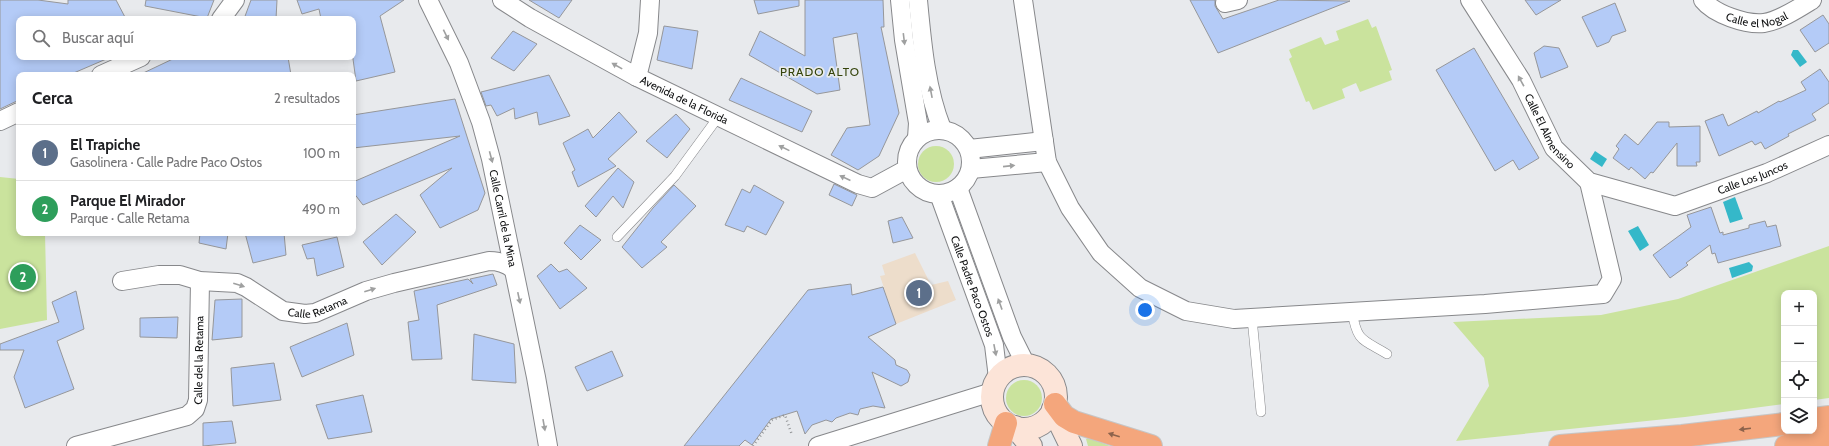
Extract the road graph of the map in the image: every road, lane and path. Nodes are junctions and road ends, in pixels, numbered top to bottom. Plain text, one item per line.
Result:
1 (235, 0) edge
2 (428, 0) edge
3 (502, 0) edge
4 (650, 0) edge
5 (900, 0) edge
6 (918, 0) edge
7 (1023, 0) edge
8 (1470, 0) edge
9 (1703, 0) edge
10 (1812, 0) edge
11 (223, 16) edge
12 (134, 60) edge
13 (108, 72) edge
14 (637, 77) junction
15 (16, 113) edge
16 (719, 116) junction
17 (0, 121) edge
18 (942, 129) junction
19 (917, 138) junction
20 (1044, 141) junction
21 (1829, 146) edge
22 (969, 149) junction
23 (1047, 162) junction
24 (907, 169) junction
25 (971, 169) junction
26 (1589, 182) junction
27 (958, 188) junction
28 (940, 194) junction
29 (1675, 206) joint
30 (617, 238) dead end
31 (513, 269) junction
32 (200, 280) junction
33 (122, 281) dead end
34 (1352, 311) junction
35 (1252, 318) junction
36 (1387, 354) dead end
37 (1026, 365) junction
38 (995, 385) junction
39 (1054, 406) junction
40 (1261, 412) dead end
41 (1829, 417) edge
42 (1817, 419) edge
43 (1781, 424) edge
44 (1010, 425) junction
45 (792, 435) dead end
46 (1829, 436) edge
47 (76, 446) edge
48 (548, 446) edge
49 (753, 446) edge
50 (818, 446) edge
51 (999, 446) edge
52 (1031, 446) edge
53 (1071, 446) edge
54 (1151, 446) edge
55 (1560, 446) edge
56 (1786, 446) edge

1 - 11 street
2 -> 31 street, Calle Carril de la Mina
14 -> 3 street, Avenida de la Florida
4 - 14 street
5 -> 19 street
18 -> 6 street
7 - 20 street
26 -> 8 street, Calle El Almensino
9 - 10 street, Calle el Nogal
12 - 13 street
14 - 16 street, Avenida de la Florida
15 - 17 street
24 -> 16 street, Avenida de la Florida
16 - 30 lane
18 - 19 street
18 - 22 street
19 - 24 street
20 - 22 street
20 - 23 street
21 - 29 street, Calle Los Juncos
22 - 25 street
25 -> 23 street
23 - 35 street
24 - 28 street
25 - 27 street
26 - 29 street, Calle El Almensino
26 - 34 street
27 - 28 street
37 -> 27 street, Calle Padre Paco Ostos
28 -> 38 street, Calle Padre Paco Ostos
32 -> 31 street, Calle Retama
31 -> 48 street, Calle Carril de la Mina
32 - 33 street, Calle Retama
32 - 47 street, Calle del la Retama
34 - 35 street
34 - 36 lane
35 - 40 lane
37 - 38 main road
37 - 39 main road
38 - 44 main road
38 - 50 street
39 - 44 main road
39 - 53 main road
54 -> 39 highway
41 - 42 highway
43 -> 55 highway
44 - 51 highway
44 - 52 main road
45 - 49 path
46 - 56 highway

